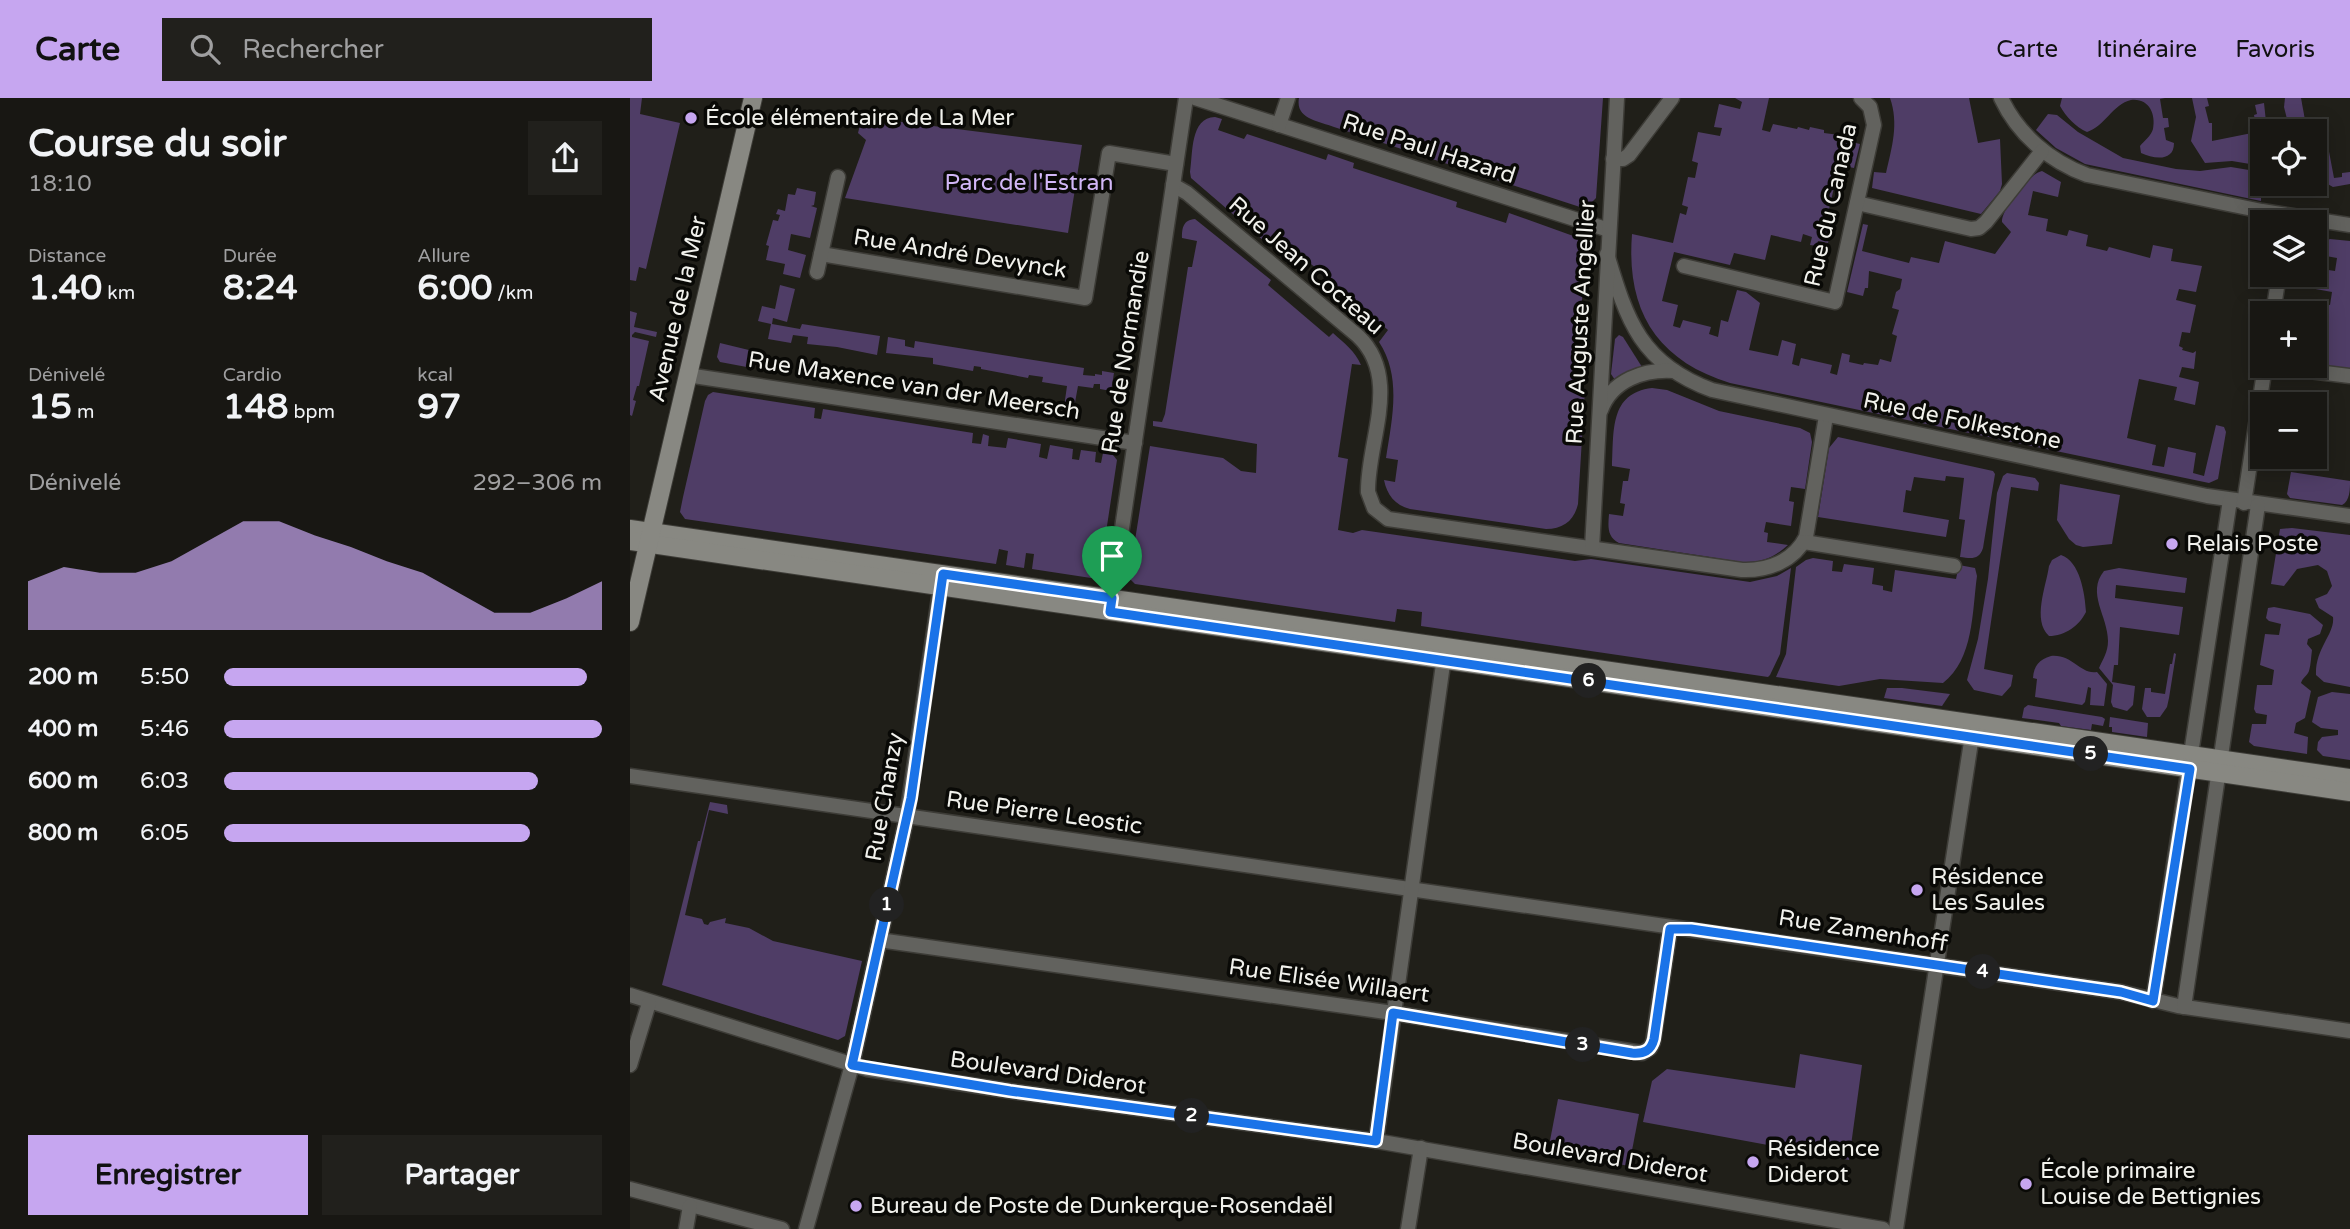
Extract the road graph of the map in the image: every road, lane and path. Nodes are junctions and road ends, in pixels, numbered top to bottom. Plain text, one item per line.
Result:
1 (753, 98) edge
2 (1186, 98) edge
3 (1195, 98) edge
4 (1288, 98) edge
5 (1617, 98) edge
6 (1672, 98) edge
7 (1861, 98) edge
8 (2001, 98) edge
9 (1279, 125) junction
10 (2042, 151) junction
11 (1613, 159) junction
12 (1177, 164) junction
13 (838, 177) dead end
14 (1173, 186) junction
15 (1857, 202) junction
16 (2250, 211) edge
17 (2327, 223) edge
18 (2350, 225) edge
19 (1609, 230) junction
20 (821, 254) junction
21 (1607, 254) junction
22 (1684, 267) dead end
23 (817, 272) dead end
24 (1674, 372) junction
25 (2327, 373) edge
26 (687, 375) junction
27 (2350, 376) edge
28 (2265, 378) edge
29 (1598, 416) junction
30 (1826, 416) junction
31 (1135, 443) junction
32 (2244, 502) junction
33 (2350, 516) edge
34 (630, 528) edge
35 (643, 539) edge
36 (1804, 542) junction
37 (1592, 548) junction
38 (1954, 566) dead end
39 (942, 580) junction
40 (1111, 605) junction
41 (630, 622) edge
42 (1444, 653) junction
43 (1973, 730) junction
44 (2191, 762) junction
45 (2220, 766) junction
46 (630, 776) edge
47 (2350, 778) edge
48 (2350, 792) edge
49 (907, 816) junction
50 (1410, 890) junction
51 (1670, 929) junction
52 (879, 940) junction
53 (1937, 965) junction
54 (630, 995) edge
55 (2153, 1001) junction
56 (649, 1003) junction
57 (2184, 1007) junction
58 (1393, 1013) junction
59 (2350, 1031) edge
60 (630, 1065) edge
61 (852, 1065) junction
62 (1376, 1141) junction
63 (1421, 1148) junction
64 (630, 1189) edge
65 (690, 1206) junction
66 (687, 1229) edge
67 (782, 1229) edge
68 (806, 1229) edge
69 (1408, 1229) edge
70 (1883, 1229) edge
71 (1896, 1229) edge

1 - 26 main road, Avenue de la Mer
2 - 12 street, Rue de Normandie
3 - 9 street, Rue Paul Hazard
4 - 9 street
5 - 11 street, Rue Auguste Angellier
6 - 11 street
7 - 15 street, Rue du Canada
8 - 10 street
9 - 19 street, Rue Paul Hazard
10 - 15 street
10 - 16 street
11 - 19 street, Rue Auguste Angellier
12 - 14 street, Rue de Normandie
12 - 20 street, Rue André Devynck
13 - 20 street, Rue André Devynck
14 - 31 street, Rue de Normandie
14 - 37 street, Rue Jean Cocteau
15 - 22 street, Rue du Canada
17 - 18 street
19 - 21 street, Rue Auguste Angellier
20 - 23 street, Rue André Devynck
21 - 24 street, Rue de Folkestone
21 - 29 street, Rue Auguste Angellier
24 - 29 street
24 - 30 street, Rue de Folkestone
25 - 27 street
26 - 31 street, Rue Maxence van der Meersch
26 - 35 main road, Avenue de la Mer
28 - 32 street
29 - 37 street, Rue Auguste Angellier
30 - 32 street, Rue de Folkestone
30 - 36 street
31 - 40 street, Rue de Normandie
32 - 33 street, Rue de Folkestone
32 - 44 street
32 - 45 street
34 - 35 main road
35 - 39 main road
35 - 41 main road, Avenue de la Mer
36 - 37 street
36 - 38 street
39 - 40 main road
39 - 49 street, Rue Chanzy
40 - 42 main road
42 - 43 main road
42 - 50 street
43 - 44 main road
43 - 53 street
44 - 45 main road
44 - 55 street
45 - 47 main road
45 - 48 main road
45 - 57 street
46 - 49 street, Rue Pierre Leostic
49 - 50 street, Rue Pierre Leostic
49 - 52 street, Rue Chanzy
50 - 51 street, Rue Zamenhoff
50 - 58 street
51 - 53 street, Rue Zamenhoff
51 - 58 street, Rue Elisée Willaert
52 - 58 street, Rue Elisée Willaert
52 - 61 street, Rue Chanzy
53 - 55 street, Rue Zamenhoff
53 - 71 street
54 - 56 street, Boulevard Diderot
55 - 57 street, Rue Zamenhoff
56 - 60 street
56 - 61 street, Boulevard Diderot
57 - 59 street, Rue Zamenhoff
58 - 62 street
61 - 62 street, Boulevard Diderot
61 - 68 street, Rue Chanzy
62 - 63 street, Boulevard Diderot
63 - 69 street
63 - 70 street, Boulevard Diderot
64 - 65 street
65 - 66 street
65 - 67 street

